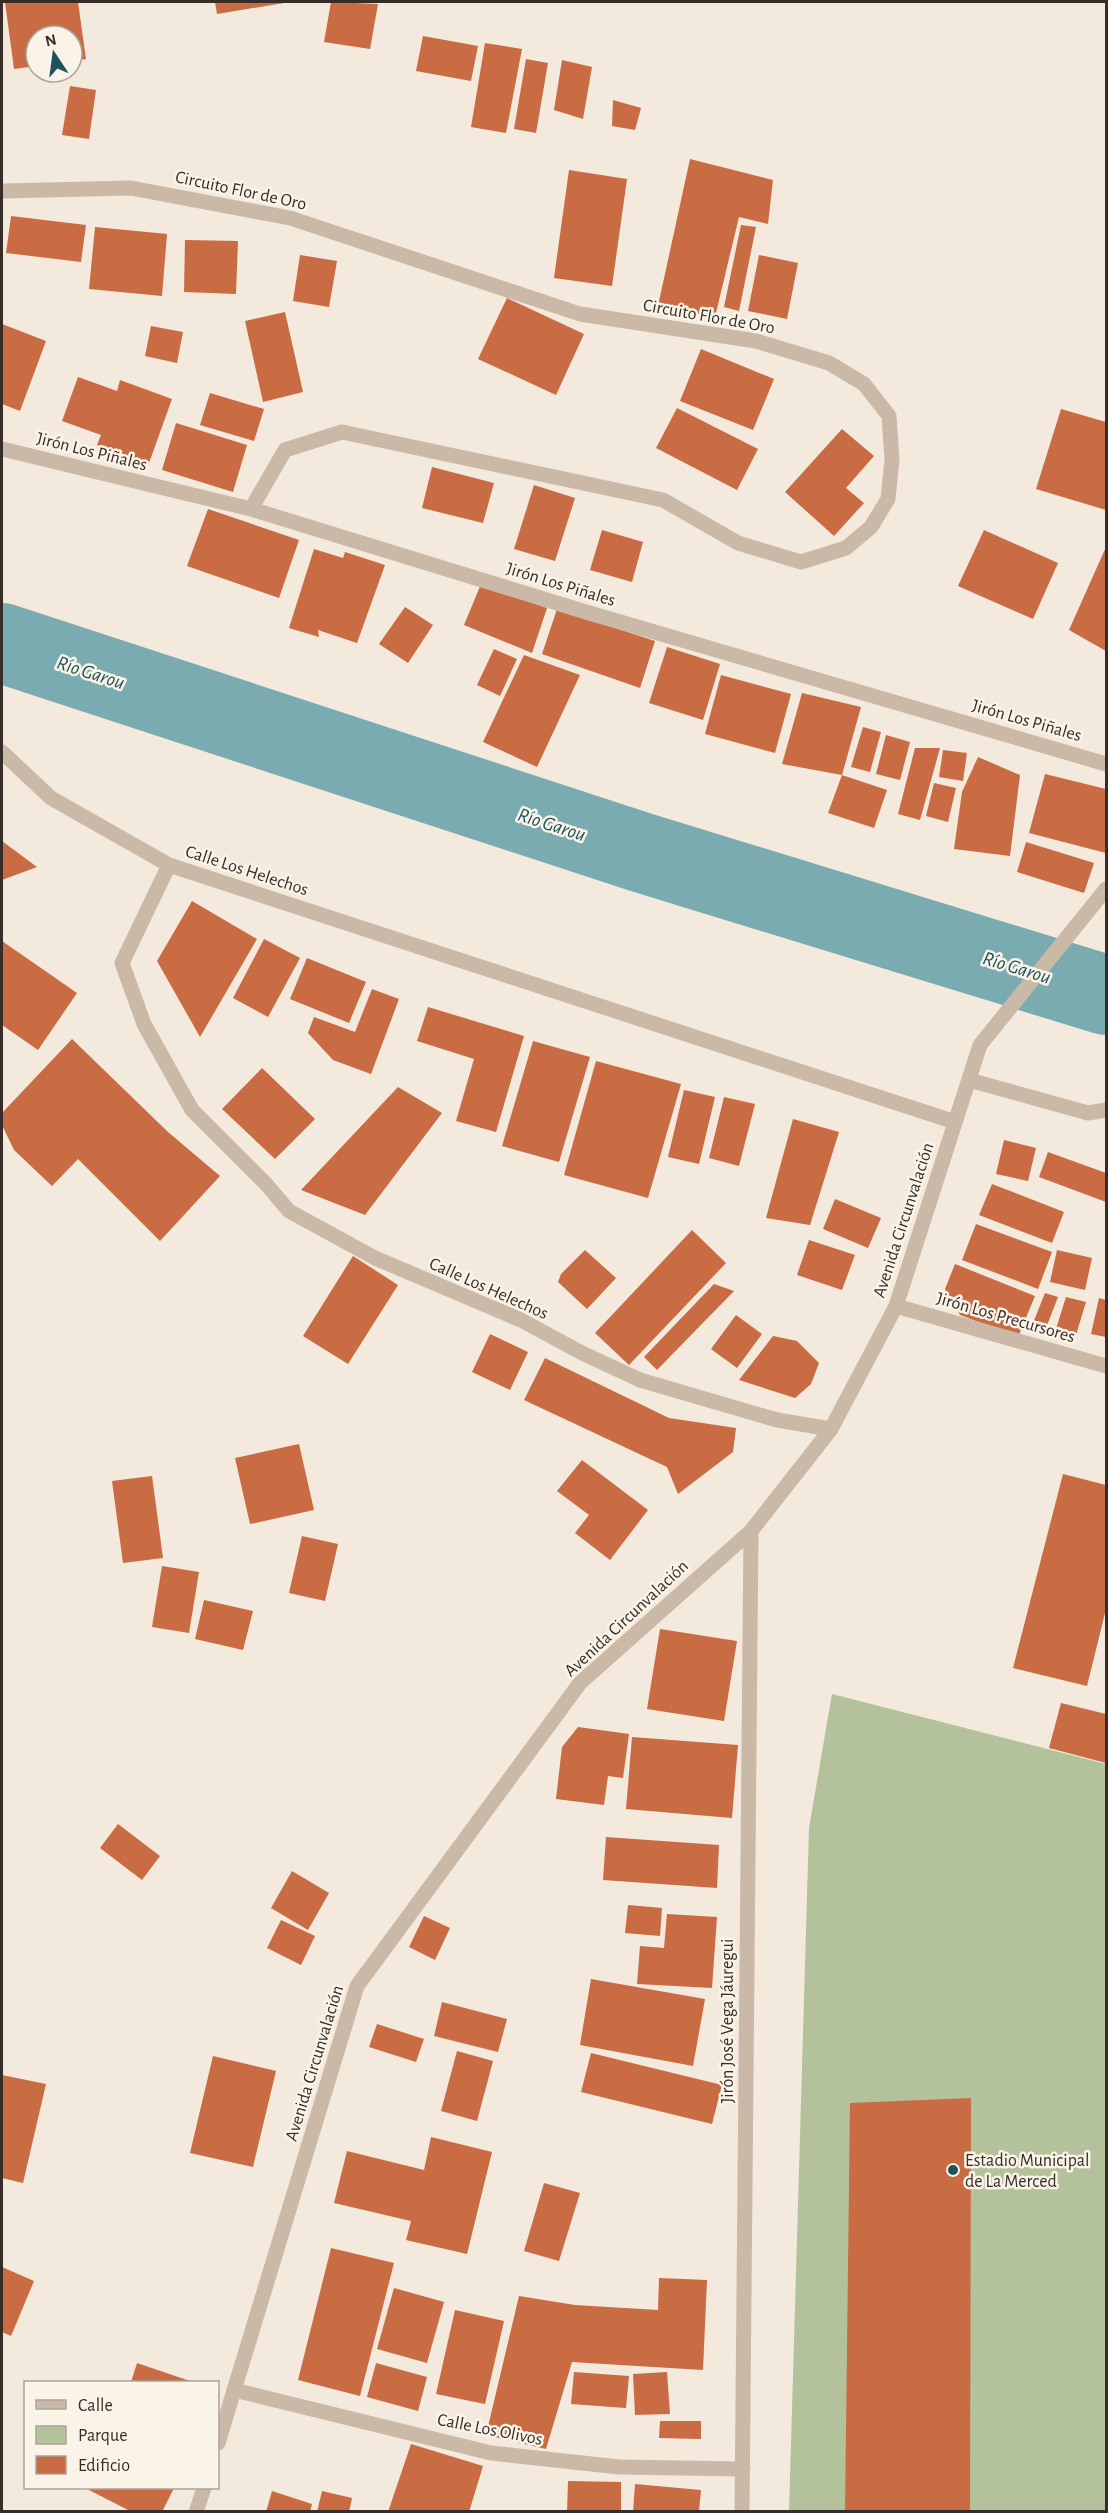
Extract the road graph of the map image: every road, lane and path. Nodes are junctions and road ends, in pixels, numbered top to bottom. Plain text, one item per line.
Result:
1 (2, 191) edge
2 (2, 449) edge
3 (251, 509) junction
4 (2, 752) edge
5 (1107, 764) edge
6 (169, 866) junction
7 (1107, 889) edge
8 (969, 1080) junction
9 (1107, 1110) edge
10 (1088, 1113) junction
11 (1107, 1120) edge
12 (955, 1122) junction
13 (896, 1306) junction
14 (1107, 1366) edge
15 (831, 1429) junction
16 (751, 1531) junction
17 (234, 2390) junction
18 (219, 2440) edge
19 (743, 2469) junction
20 (203, 2489) edge
21 (196, 2511) edge
22 (742, 2511) edge

1 - 3 street, Circuito Flor de Oro
2 - 3 street, Jirón Los Piñales
3 - 5 street, Jirón Los Piñales
4 - 6 street
6 - 12 street, Calle Los Helechos
6 - 15 street, Calle Los Helechos
7 - 8 street, Avenida Circunvalación
8 - 10 street
8 - 12 street, Avenida Circunvalación
9 - 10 street
10 - 11 street
12 - 13 street, Avenida Circunvalación
13 - 14 street, Jirón Los Precursores
13 - 15 street, Avenida Circunvalación
15 - 16 street, Avenida Circunvalación
16 - 17 street, Avenida Circunvalación
16 - 19 street, Jirón José Vega Jáuregui
17 - 18 street, Avenida Circunvalación
17 - 19 street, Calle Los Olivos
19 - 22 street, Jirón José Vega Jáuregui
20 - 21 street

